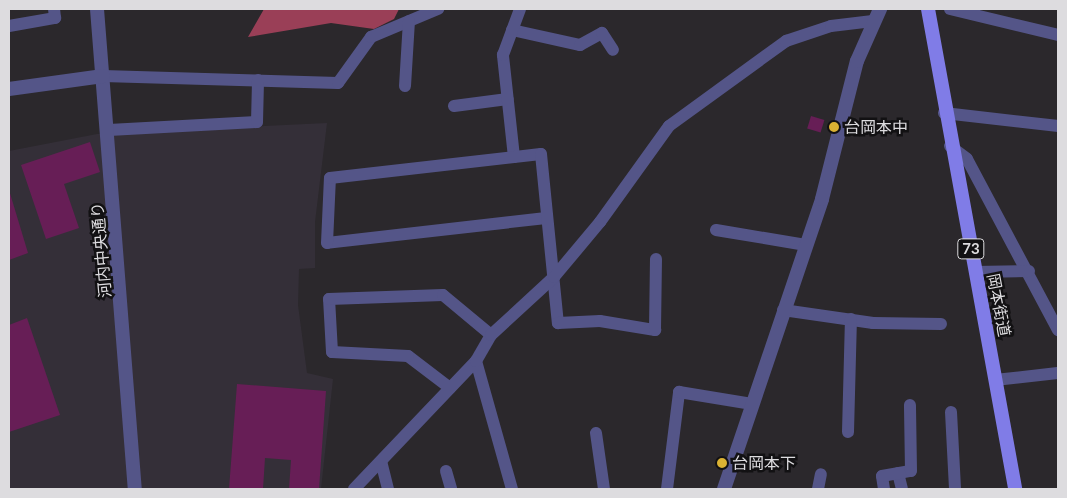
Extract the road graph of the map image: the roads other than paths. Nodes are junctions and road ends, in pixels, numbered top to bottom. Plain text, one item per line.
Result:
1 (54, 9) edge
2 (97, 9) edge
3 (438, 9) edge
4 (520, 9) edge
5 (928, 9) edge
6 (950, 9) edge
7 (973, 12) edge
8 (876, 15) edge
9 (409, 21) junction
10 (9, 26) edge
11 (512, 30) junction
12 (1058, 36) edge
13 (613, 50) dead end
14 (103, 76) junction
15 (258, 80) junction
16 (406, 86) dead end
17 (9, 89) edge
18 (508, 99) junction
19 (454, 106) dead end
20 (944, 113) junction
21 (1058, 126) edge
22 (109, 130) junction
23 (950, 146) junction
24 (514, 157) junction
25 (546, 218) junction
26 (716, 230) dead end
27 (806, 244) junction
28 (656, 259) dead end
29 (1029, 271) junction
30 (975, 272) junction
31 (554, 276) junction
32 (783, 310) junction
33 (852, 319) junction
34 (941, 324) dead end
35 (1058, 330) edge
36 (491, 335) junction
37 (476, 361) junction
38 (1058, 372) edge
39 (995, 380) junction
40 (450, 388) junction
41 (752, 404) junction
42 (910, 405) dead end
43 (951, 412) dead end
44 (848, 432) dead end
45 (596, 433) dead end
46 (381, 461) junction
47 (446, 472) dead end
48 (898, 473) junction
49 (821, 474) dead end
50 (136, 489) edge
51 (354, 489) edge
52 (388, 489) edge
53 (451, 489) edge
54 (512, 489) edge
55 (604, 489) edge
56 (667, 489) edge
57 (724, 489) edge
58 (818, 489) edge
59 (884, 489) edge
60 (902, 489) edge
61 (955, 489) edge
62 (1016, 489) edge

1 - 10 street
2 - 14 street, 河内中央通り
3 - 9 street
4 - 11 street
5 - 20 main road, 岡本街道 / 73
6 - 7 street
7 - 12 street
8 - 27 street
8 - 31 street
9 - 15 street
9 - 16 street
11 - 13 street
11 - 18 street
14 - 15 street
14 - 17 street
14 - 22 street, 河内中央通り
15 - 22 street
18 - 19 street
18 - 24 street
20 - 21 street
20 - 23 main road, 岡本街道 / 73
22 - 50 street, 河内中央通り
23 - 29 street
23 - 30 main road, 岡本街道 / 73
24 - 25 street
24 - 25 street
25 - 31 street
26 - 27 street
27 - 32 street
28 - 31 street
29 - 30 street
29 - 35 street
30 - 39 main road, 岡本街道 / 73
31 - 36 street
32 - 33 street
32 - 41 street
33 - 34 street
33 - 44 street
36 - 37 street
36 - 40 street
37 - 40 street
37 - 54 street
38 - 39 street
39 - 62 main road, 岡本街道 / 73
40 - 46 street
41 - 56 street
41 - 57 street
42 - 48 street
43 - 61 street
45 - 55 street
46 - 51 street
46 - 52 street
47 - 53 street
48 - 59 street
48 - 60 street
49 - 58 street

